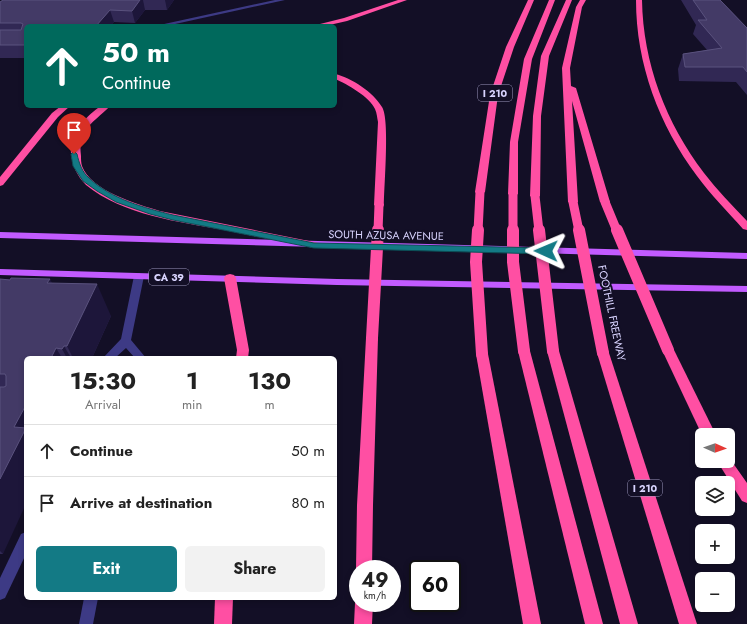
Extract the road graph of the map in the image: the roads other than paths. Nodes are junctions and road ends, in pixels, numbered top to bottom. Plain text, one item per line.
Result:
1 (282, 0) edge
2 (404, 0) edge
3 (531, 0) edge
4 (552, 0) edge
5 (569, 0) edge
6 (584, 0) edge
7 (639, 0) edge
8 (168, 24) edge
9 (325, 24) edge
10 (566, 68) junction
11 (337, 77) edge
12 (63, 108) edge
13 (103, 108) edge
14 (0, 183) edge
15 (747, 227) edge
16 (0, 235) edge
17 (314, 245) junction
18 (747, 256) edge
19 (0, 272) edge
20 (139, 276) junction
21 (230, 278) junction
22 (747, 289) edge
23 (126, 341) junction
24 (110, 356) edge
25 (139, 356) edge
26 (242, 356) edge
27 (706, 428) edge
28 (729, 468) edge
29 (747, 496) edge
30 (24, 542) edge
31 (364, 560) edge
32 (0, 593) edge
33 (90, 600) edge
34 (224, 600) edge
35 (364, 612) edge
36 (86, 624) edge
37 (222, 624) edge
38 (363, 624) edge
39 (532, 624) edge
40 (594, 624) edge
41 (629, 624) edge
42 (688, 624) edge

1 - 8 street
2 - 9 highway
3 - 39 highway, I 210, bridge
4 - 40 highway, bridge
5 - 41 highway, bridge
6 - 10 highway, FOOTHILL FREEWAY / I 210
7 - 15 highway
10 - 27 highway, bridge
10 - 42 highway, FOOTHILL FREEWAY / I 210, bridge
11 - 31 highway, bridge
12 - 14 highway
13 - 17 highway
16 - 17 main road, SOUTH AZUSA AVENUE
17 - 18 main road, SOUTH AZUSA AVENUE
19 - 20 main road, CA 39
20 - 21 main road, CA 39
20 - 23 street
21 - 22 main road, CA 39
21 - 26 highway
23 - 24 street
23 - 25 street
28 - 29 highway
30 - 32 street
33 - 36 street
34 - 37 highway
35 - 38 highway

